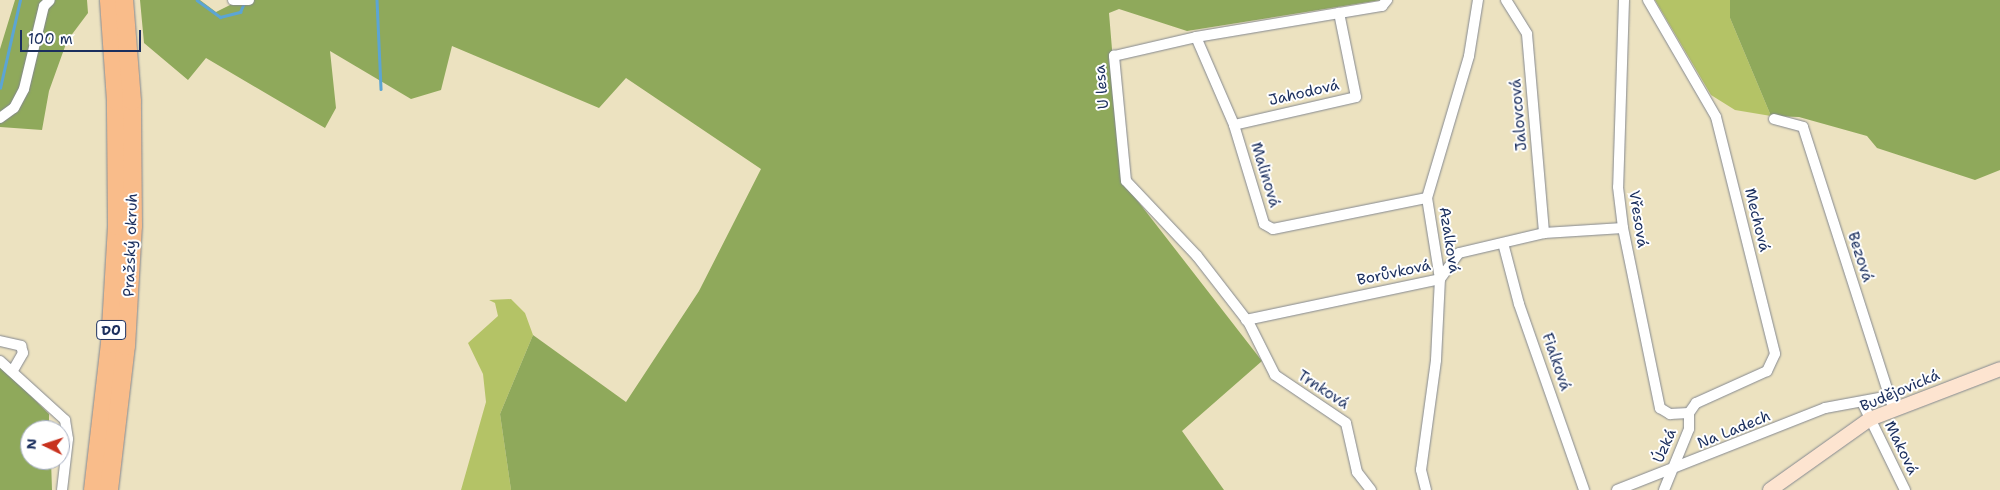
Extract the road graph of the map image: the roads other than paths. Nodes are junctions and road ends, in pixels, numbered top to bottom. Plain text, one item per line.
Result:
1 (50, 0) edge
2 (109, 0) edge
3 (124, 0) edge
4 (233, 0) edge
5 (249, 0) edge
6 (1387, 0) edge
7 (1478, 0) edge
8 (1506, 0) edge
9 (1624, 0) edge
10 (1648, 0) edge
11 (1339, 13) junction
12 (1196, 37) junction
13 (124, 101) junction
14 (0, 118) edge
15 (1774, 119) dead end
16 (1234, 125) junction
17 (1427, 198) junction
18 (1624, 228) junction
19 (1544, 233) junction
20 (1504, 243) junction
21 (1440, 279) junction
22 (1246, 320) junction
23 (0, 341) edge
24 (0, 361) edge
25 (13, 370) junction
26 (2000, 370) edge
27 (1892, 402) junction
28 (1863, 404) junction
29 (1689, 413) junction
30 (1870, 418) junction
31 (1670, 469) junction
32 (62, 490) edge
33 (93, 490) edge
34 (109, 490) edge
35 (1371, 490) edge
36 (1426, 490) edge
37 (1584, 490) edge
38 (1617, 490) edge
39 (1664, 490) edge
40 (1770, 490) edge
41 (1905, 490) edge

1 - 14 street
2 - 13 highway, Pražský okruh / D0
3 - 13 highway, Pražský okruh / D0
4 - 5 street
6 - 11 street, U lesa
7 - 17 street, Azalková
8 - 19 street, Jalovcová
9 - 18 street, Vřesová
10 - 29 street, Mechová
11 - 12 street, U lesa
11 - 16 street, Jahodová
12 - 16 street, Malinová
12 - 22 street, U lesa
13 - 33 highway, Pražský okruh / D0
13 - 34 highway, Pražský okruh / D0
15 - 27 street, Bezová
16 - 17 street, Malinová
17 - 21 street, Azalková
18 - 19 street, Borůvková
18 - 29 street, Vřesová
19 - 20 street, Borůvková
20 - 21 street, Borůvková
20 - 37 street, Fialková
21 - 22 street, Borůvková
21 - 36 street, Azalková
22 - 35 street, Trnková
23 - 25 street
24 - 25 street
25 - 32 street
26 - 27 main road, Budějovická
27 - 28 street, Na Ladech
27 - 30 main road, Budějovická
28 - 30 street
28 - 31 street, Na Ladech
29 - 31 street, Úzká
30 - 40 main road, Budějovická
30 - 41 street, Maková
31 - 38 street, Na Ladech
31 - 39 street, Úzká

